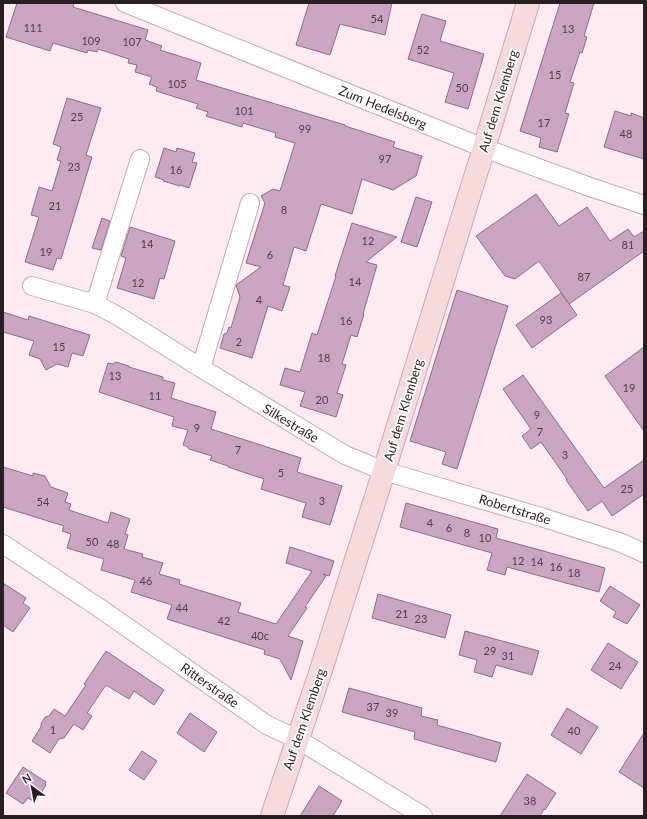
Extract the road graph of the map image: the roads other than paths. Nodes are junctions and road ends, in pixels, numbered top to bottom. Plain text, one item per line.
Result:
1 (126, 3) edge
2 (528, 3) edge
3 (484, 148) junction
4 (140, 158) dead end
5 (250, 203) dead end
6 (644, 205) edge
7 (32, 286) dead end
8 (95, 304) junction
9 (201, 368) junction
10 (384, 471) junction
11 (3, 544) edge
12 (644, 553) edge
13 (297, 739) junction
14 (272, 816) edge
15 (423, 816) edge

1 - 3 street, Zum Hedelsberg
2 - 3 street, Auf dem Klemberg
3 - 6 street, Zum Hedelsberg
3 - 10 street, Auf dem Klemberg
4 - 8 street
5 - 9 street
7 - 8 street, Silkestraße
8 - 9 street, Silkestraße
9 - 10 street, Silkestraße
10 - 12 street, Robertstraße
10 - 13 street, Auf dem Klemberg
11 - 13 street, Ritterstraße
13 - 14 street, Auf dem Klemberg
13 - 15 street, Ritterstraße

